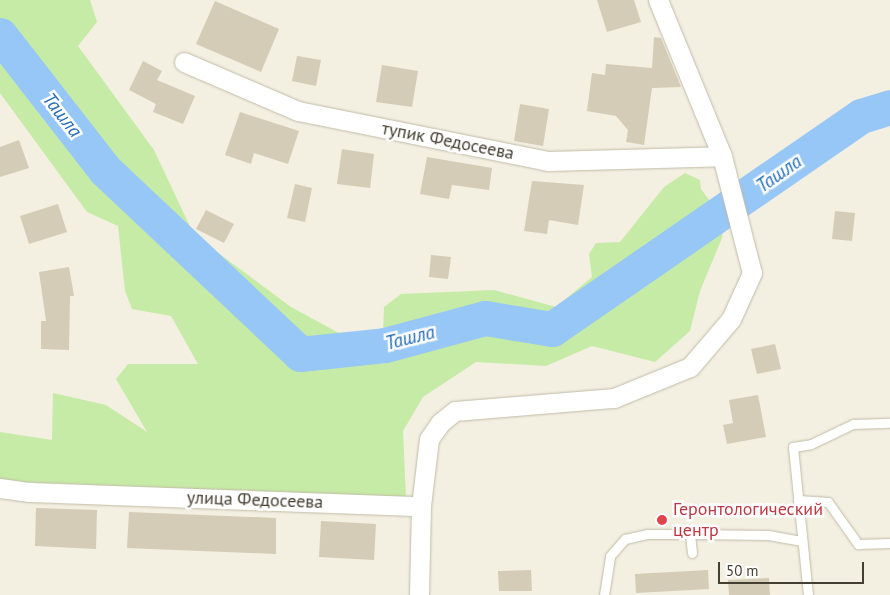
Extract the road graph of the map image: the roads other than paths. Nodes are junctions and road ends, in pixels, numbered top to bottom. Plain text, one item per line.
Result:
1 (658, 0) edge
2 (184, 62) dead end
3 (722, 156) junction
4 (890, 423) edge
5 (0, 488) edge
6 (798, 500) junction
7 (421, 506) junction
8 (690, 534) junction
9 (802, 542) junction
10 (890, 544) edge
11 (692, 553) dead end
12 (419, 595) edge
13 (604, 595) edge
14 (808, 595) edge

1 - 3 street
2 - 3 street, тупик Федосеева
3 - 7 street
4 - 6 lane
5 - 7 street, улица Федосеева
6 - 9 lane
6 - 10 lane
7 - 12 street
8 - 9 lane
8 - 11 lane
8 - 13 lane
9 - 14 lane

